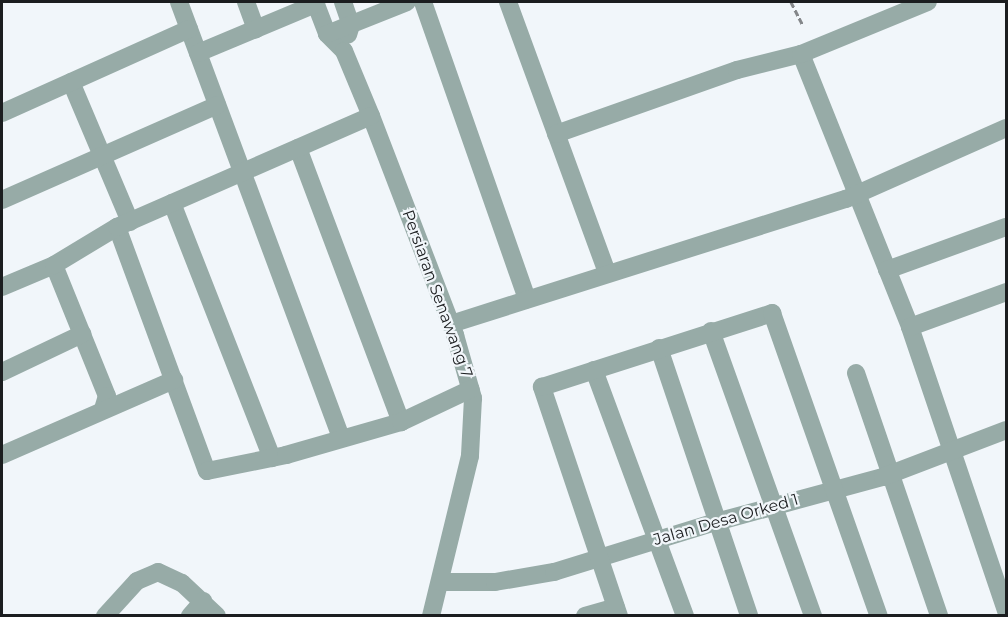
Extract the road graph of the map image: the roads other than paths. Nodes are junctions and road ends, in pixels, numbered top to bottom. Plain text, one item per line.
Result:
1 (178, 2) edge
2 (246, 2) edge
3 (343, 2) edge
4 (407, 2) edge
5 (423, 2) edge
6 (508, 2) edge
7 (928, 2) edge
8 (316, 3) edge
9 (351, 25) junction
10 (256, 28) junction
11 (189, 30) junction
12 (327, 34) junction
13 (344, 51) junction
14 (198, 53) junction
15 (801, 54) junction
16 (71, 82) junction
17 (217, 105) junction
18 (2, 112) edge
19 (371, 116) junction
20 (1006, 128) edge
21 (556, 134) junction
22 (298, 148) junction
23 (103, 158) junction
24 (242, 173) junction
25 (858, 193) junction
26 (2, 200) edge
27 (172, 203) junction
28 (123, 224) junction
29 (1006, 227) edge
30 (54, 265) junction
31 (887, 270) junction
32 (607, 273) junction
33 (2, 286) edge
34 (1006, 292) edge
35 (527, 299) junction
36 (451, 324) junction
37 (910, 327) junction
38 (711, 331) junction
39 (82, 334) junction
40 (659, 348) junction
41 (594, 370) junction
42 (2, 372) edge
43 (856, 373) dead end
44 (174, 380) junction
45 (471, 389) junction
46 (103, 409) junction
47 (401, 422) junction
48 (1005, 435) edge
49 (341, 437) junction
50 (951, 451) junction
51 (2, 455) edge
52 (272, 458) junction
53 (891, 474) junction
54 (833, 490) junction
55 (775, 506) junction
56 (716, 522) junction
57 (658, 540) junction
58 (598, 558) junction
59 (440, 582) junction
60 (203, 601) junction
61 (618, 611) edge
62 (1006, 611) edge
63 (105, 615) edge
64 (190, 615) edge
65 (217, 615) edge
66 (431, 615) edge
67 (585, 615) edge
68 (686, 615) edge
69 (749, 615) edge
70 (813, 615) edge
71 (879, 615) edge
72 (939, 615) edge

1 - 11 street
2 - 10 street
3 - 9 street
4 - 9 street
5 - 35 street
6 - 21 street
7 - 15 street
8 - 10 street
8 - 12 street
9 - 12 street
9 - 13 street
10 - 14 street
11 - 14 street
11 - 16 street
12 - 13 street
13 - 19 street, Persiaran Senawang 7
14 - 17 street
15 - 21 street
15 - 25 street
16 - 18 street
16 - 23 street
17 - 23 street
17 - 24 street
19 - 22 street
19 - 36 street, Persiaran Senawang 7
20 - 25 street
21 - 32 street
22 - 24 street
22 - 47 street
23 - 26 street
23 - 28 street
24 - 27 street
24 - 49 street
25 - 31 street
25 - 32 street
27 - 28 street
27 - 52 street
28 - 30 street
28 - 44 street
29 - 31 street
30 - 33 street
30 - 39 street
31 - 37 street
32 - 35 street
34 - 37 street
35 - 36 street
36 - 45 street, Persiaran Senawang 7
37 - 50 street
38 - 40 street
38 - 54 street
38 - 55 street
39 - 42 street
39 - 46 street
40 - 41 street
40 - 56 street
41 - 57 street
41 - 58 street
43 - 53 street
44 - 46 street
44 - 52 street
45 - 47 street
45 - 59 street, Persiaran Senawang 7
46 - 51 street
47 - 49 street
48 - 50 street, Jalan Desa Orked 1
49 - 52 street
50 - 53 street, Jalan Desa Orked 1
50 - 62 street
53 - 54 street, Jalan Desa Orked 1
53 - 72 street
54 - 55 street, Jalan Desa Orked 1
54 - 71 street
55 - 56 street, Jalan Desa Orked 1
55 - 70 street
56 - 57 street, Jalan Desa Orked 1
56 - 69 street
57 - 58 street, Jalan Desa Orked 1
57 - 68 street
58 - 59 street, Jalan Desa Orked 1
58 - 61 street
59 - 66 street, Persiaran Senawang 7
60 - 63 street
60 - 64 street
60 - 65 street
61 - 67 street

